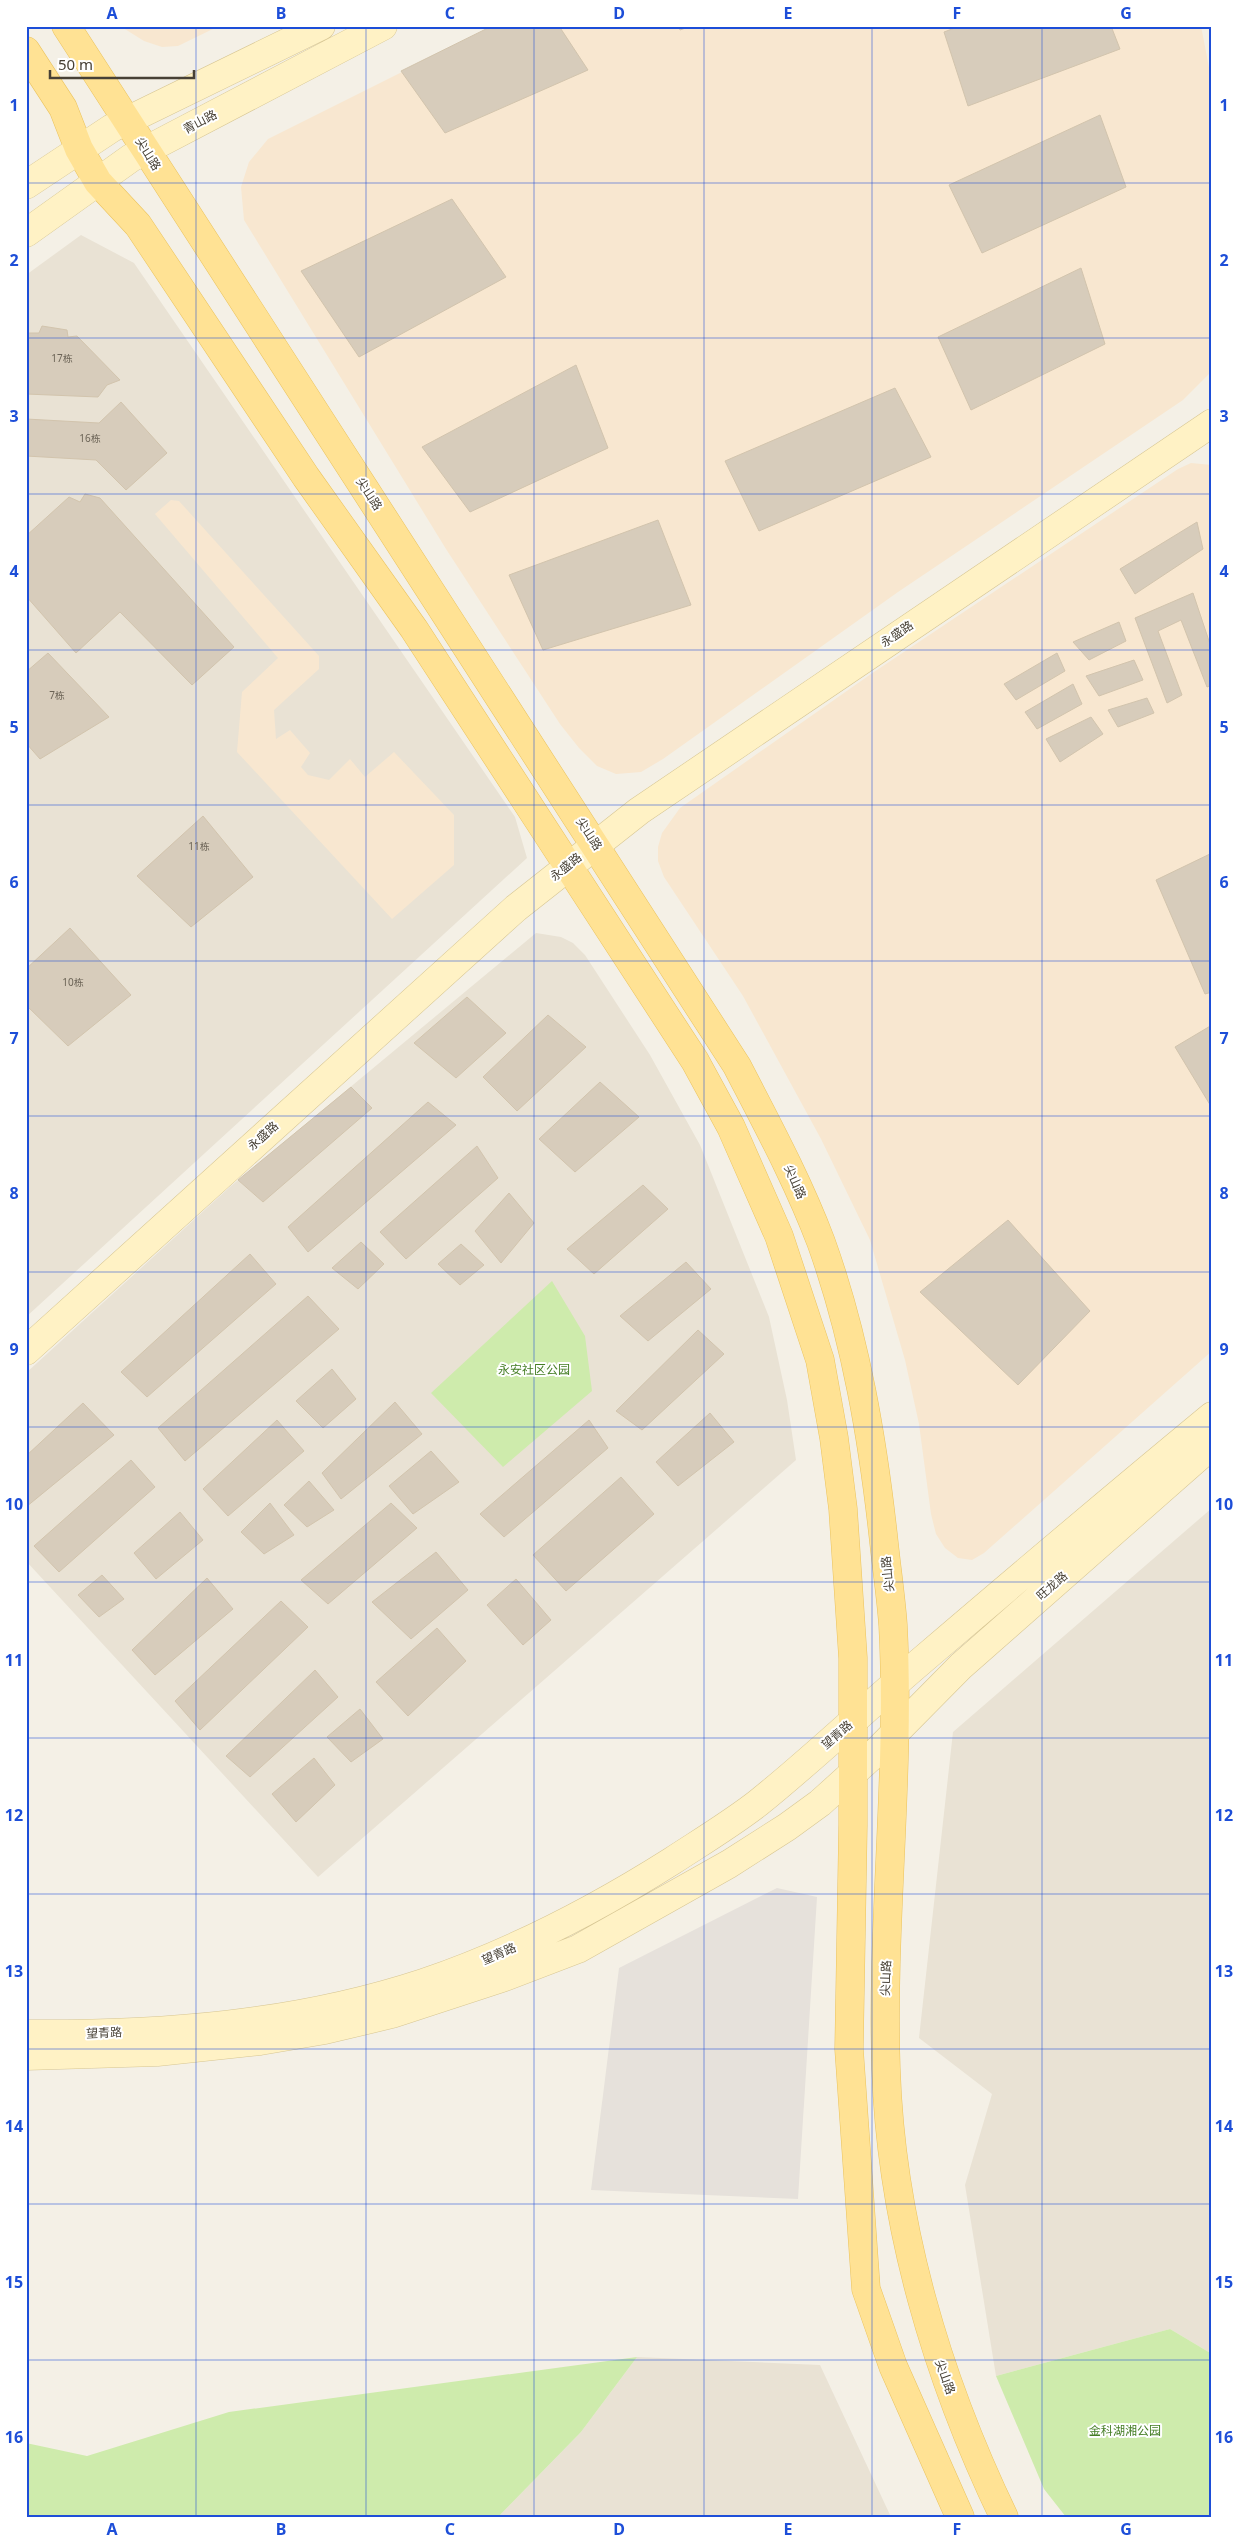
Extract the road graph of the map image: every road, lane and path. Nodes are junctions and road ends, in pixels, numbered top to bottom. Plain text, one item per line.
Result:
1 (66, 26) edge
2 (322, 26) edge
3 (383, 26) edge
4 (26, 52) edge
5 (127, 120) junction
6 (79, 149) junction
7 (146, 150) junction
8 (98, 182) junction
9 (26, 185) edge
10 (26, 233) edge
11 (1212, 411) edge
12 (1212, 423) edge
13 (592, 839) junction
14 (564, 861) junction
15 (26, 1337) edge
16 (26, 1351) edge
17 (1212, 1416) edge
18 (1212, 1445) edge
19 (896, 1683) junction
20 (853, 1721) junction
21 (896, 1731) junction
22 (853, 1775) junction
23 (26, 2034) edge
24 (26, 2056) edge
25 (960, 2517) edge
26 (1004, 2517) edge

1 - 5 main road, 尖山路
2 - 5 main road
3 - 7 main road, 青山路
4 - 6 main road
5 - 6 main road
5 - 7 main road, 尖山路
6 - 8 main road
6 - 9 main road
7 - 8 main road, 青山路
7 - 13 main road, 尖山路
8 - 10 main road, 青山路
8 - 14 main road
11 - 13 main road, 永盛路
12 - 13 main road, 永盛路
13 - 14 main road, 永盛路
13 - 19 main road, 尖山路
14 - 15 main road, 永盛路
14 - 16 main road, 永盛路
14 - 20 main road
17 - 19 main road
18 - 21 main road, 旺龙路
19 - 20 main road, 望青路
19 - 21 main road, 尖山路
20 - 22 main road
20 - 23 main road, 望青路
21 - 22 main road, 望青路
21 - 26 main road, 尖山路
22 - 24 main road, 望青路
22 - 25 main road

